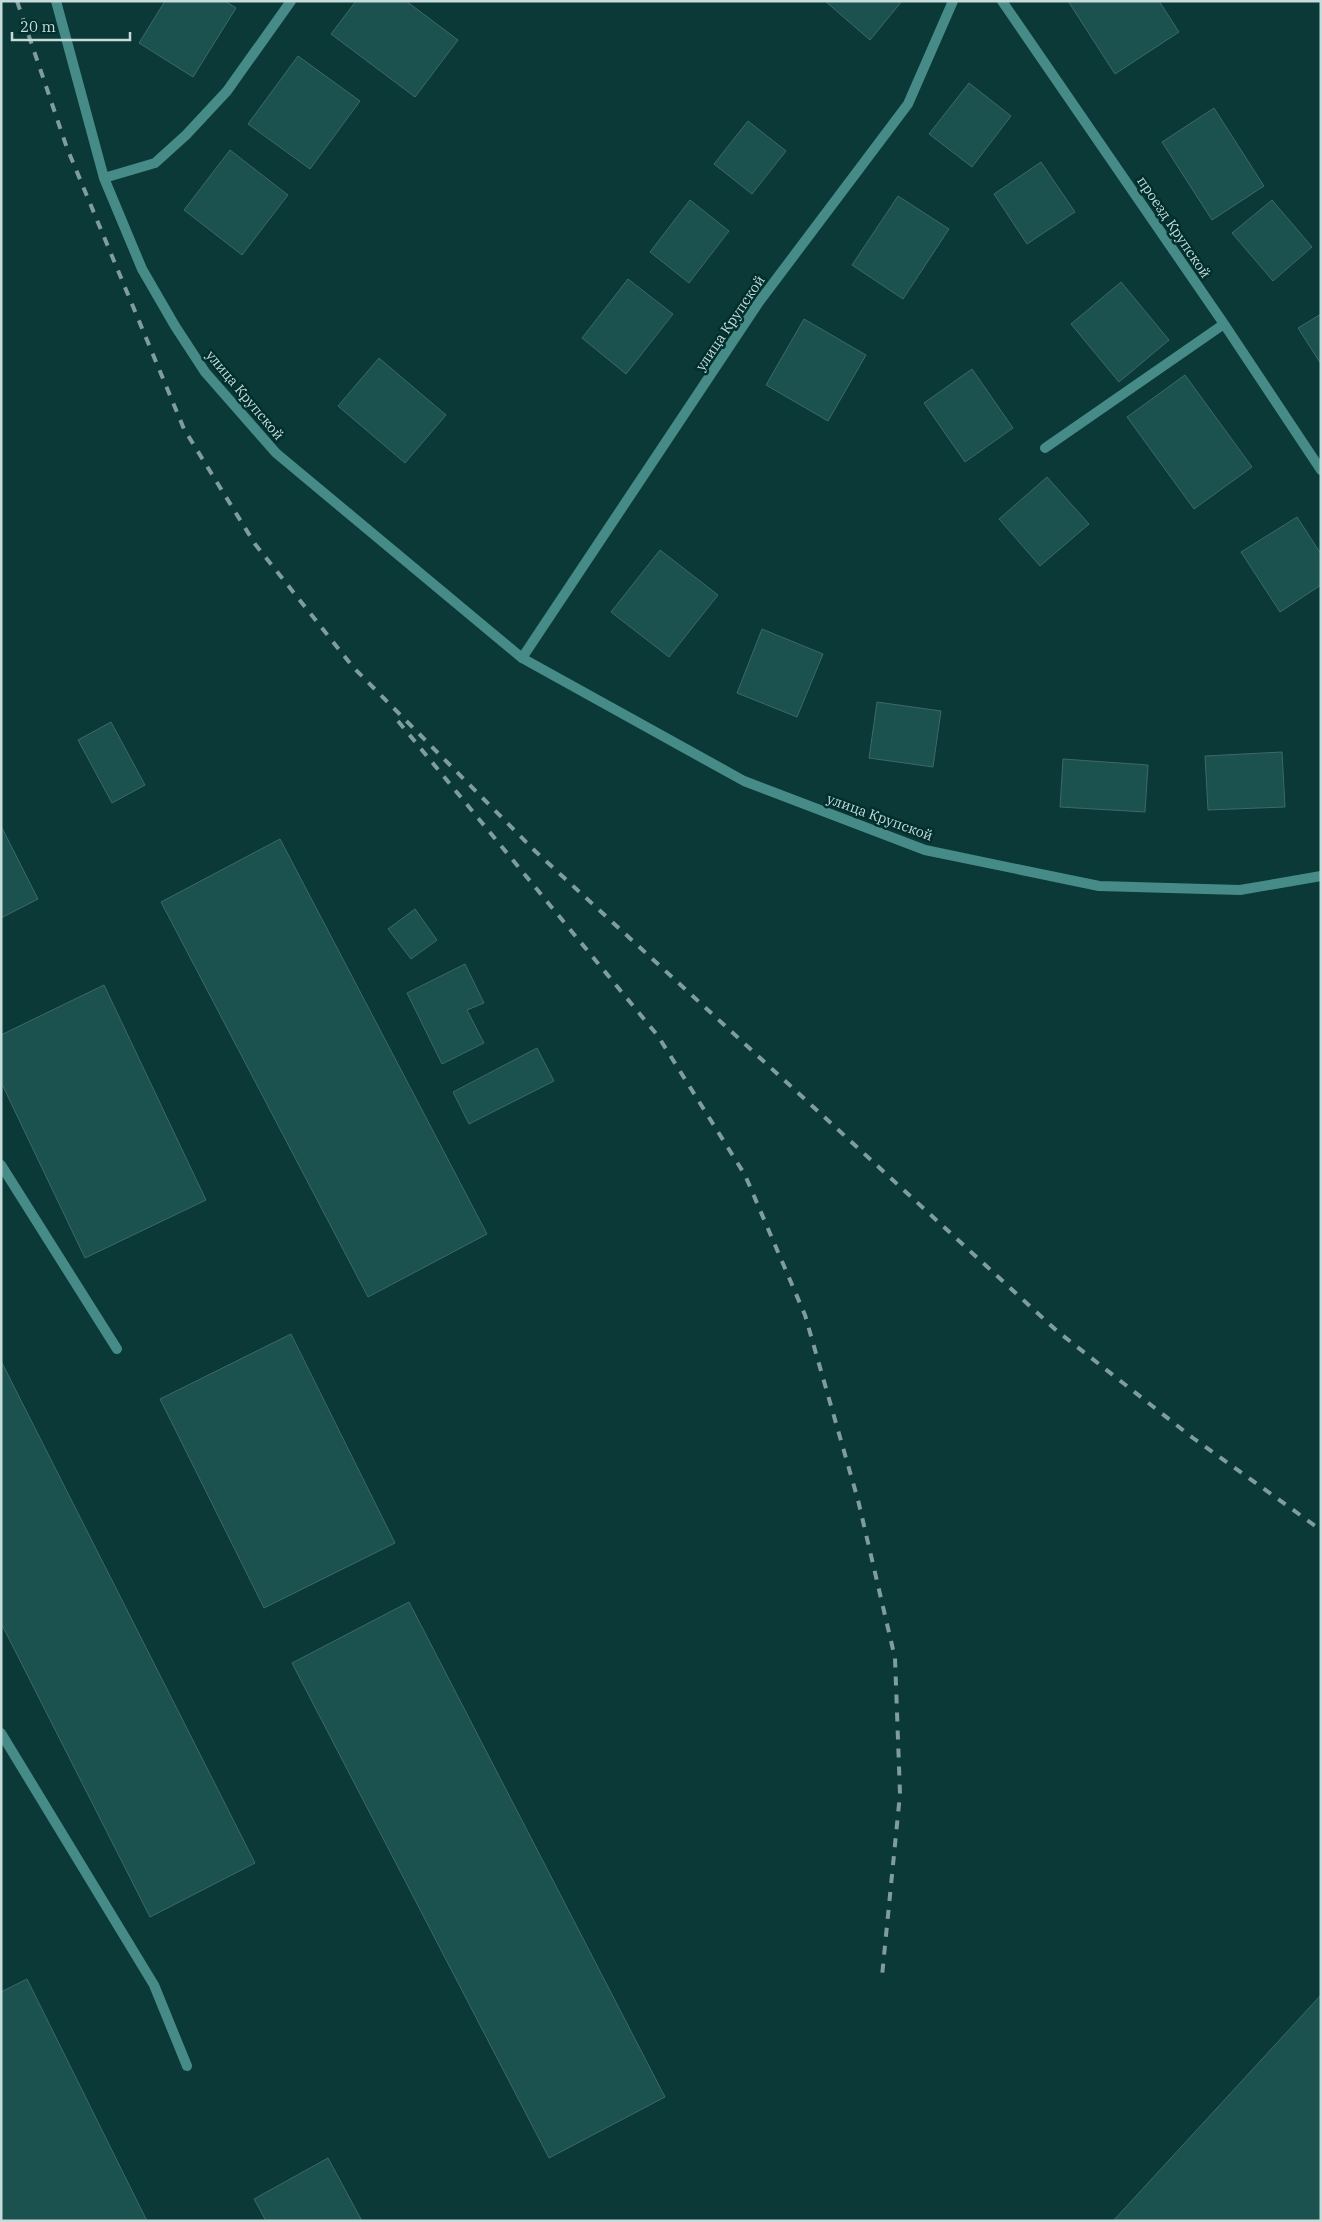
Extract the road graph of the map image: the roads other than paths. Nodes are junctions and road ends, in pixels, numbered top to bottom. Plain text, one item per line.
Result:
1 (56, 1) edge
2 (290, 1) edge
3 (952, 1) edge
4 (1002, 1) edge
5 (104, 178) junction
6 (1224, 324) junction
7 (1044, 448) dead end
8 (1321, 470) edge
9 (522, 658) junction
10 (1321, 876) edge
11 (1, 1165) edge
12 (117, 1349) dead end
13 (1, 1733) edge
14 (187, 2066) dead end

1 - 5 street, улица Крупской
2 - 5 street
3 - 9 street, улица Крупской
4 - 6 street, проезд Крупской
5 - 9 street, улица Крупской
6 - 7 street
6 - 8 street, проезд Крупской
9 - 10 street, улица Крупской
11 - 12 street
13 - 14 street

